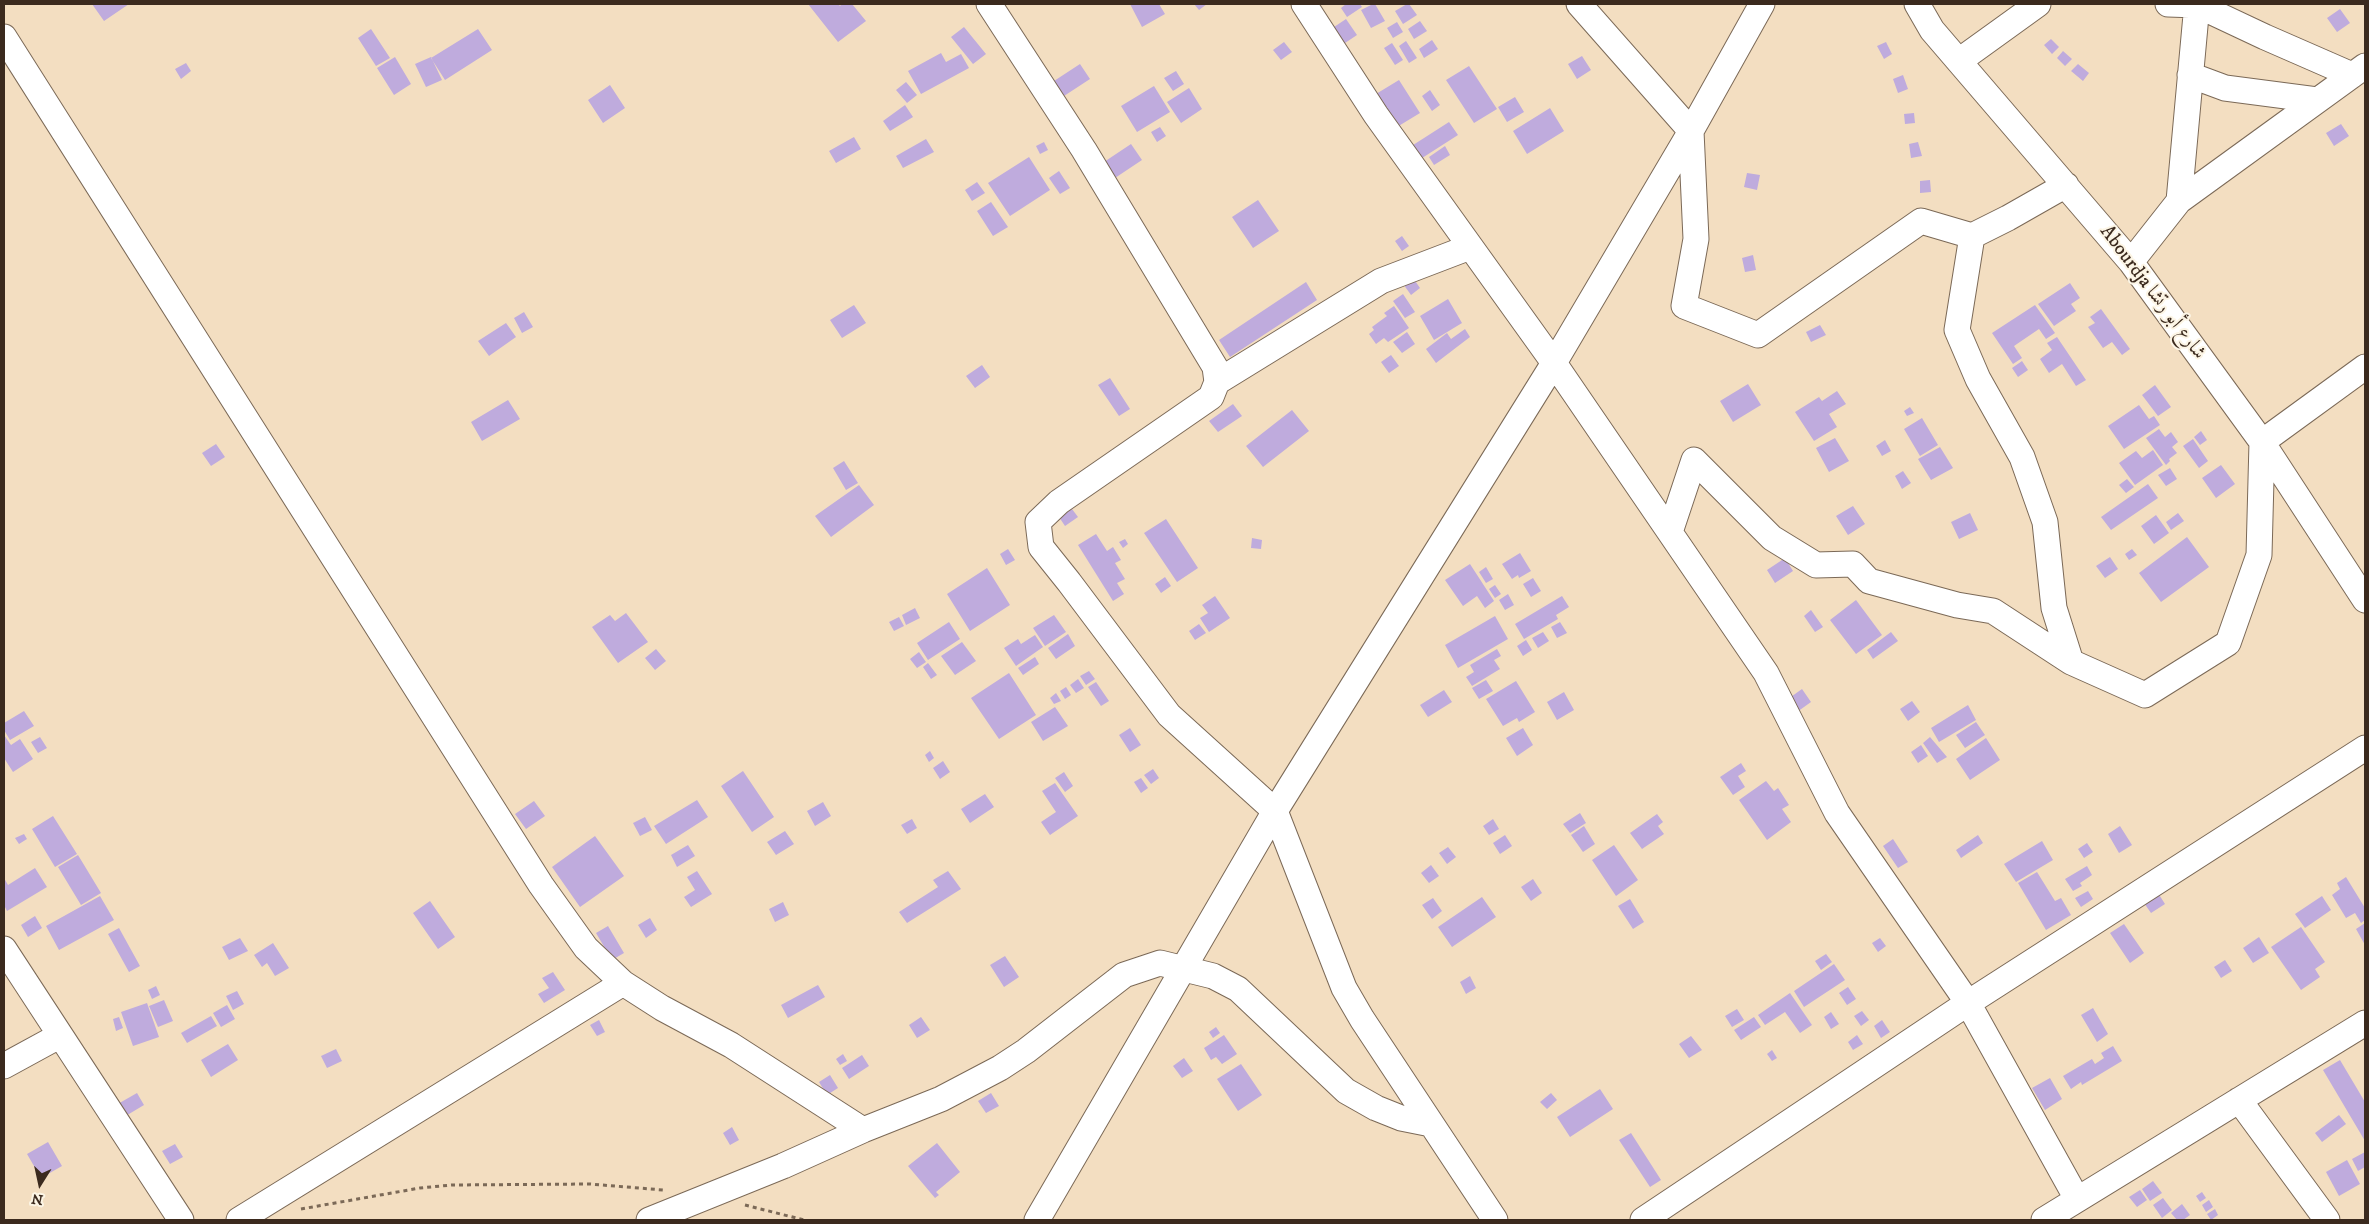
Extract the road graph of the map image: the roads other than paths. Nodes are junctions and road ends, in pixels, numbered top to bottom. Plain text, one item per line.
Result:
1 (1304, 4) edge
2 (1579, 4) edge
3 (1762, 4) edge
4 (1917, 4) edge
5 (2038, 4) edge
6 (2168, 4) edge
7 (994, 5) edge
8 (2197, 5) edge
9 (4, 37) edge
10 (1959, 61) junction
11 (2359, 70) edge
12 (2190, 75) junction
13 (2317, 100) junction
14 (1691, 131) junction
15 (2066, 185) junction
16 (2179, 200) junction
17 (1972, 236) junction
18 (1470, 247) junction
19 (2132, 262) junction
20 (1554, 363) junction
21 (2365, 368) edge
22 (1218, 382) junction
23 (2262, 442) junction
24 (1670, 532) junction
25 (2365, 600) edge
26 (2071, 662) junction
27 (2365, 748) edge
28 (1275, 811) junction
29 (4, 949) edge
30 (1184, 967) junction
31 (623, 983) junction
32 (1968, 1003) junction
33 (2365, 1023) edge
34 (59, 1036) junction
35 (4, 1066) edge
36 (2239, 1100) junction
37 (1431, 1124) junction
38 (862, 1130) junction
39 (2077, 1199) junction
40 (181, 1220) edge
41 (239, 1220) edge
42 (649, 1220) edge
43 (1037, 1220) edge
44 (1494, 1220) edge
45 (1643, 1220) edge
46 (2044, 1220) edge
47 (2327, 1220) edge

1 - 18 street
2 - 14 street
3 - 14 street
4 - 10 street, Abourdja شارع أبو رتشا
5 - 10 street
6 - 8 street
7 - 22 street
8 - 11 street
8 - 12 street
9 - 31 street
10 - 15 street, Abourdja شارع أبو رتشا
11 - 13 street
12 - 13 street
12 - 16 street
13 - 16 street
14 - 17 street
14 - 20 street
15 - 17 street
15 - 19 street, Abourdja شارع أبو رتشا
16 - 19 street
17 - 26 street
18 - 20 street
18 - 22 street
19 - 23 street, Abourdja شارع أبو رتشا
20 - 24 street
20 - 28 street
21 - 23 street
22 - 28 street
23 - 25 street, Abourdja شارع أبو رتشا
23 - 26 street
24 - 26 street
24 - 32 street
27 - 32 street
28 - 30 street
28 - 37 street
29 - 34 street
30 - 37 street
30 - 38 street
30 - 43 street
31 - 38 street
31 - 41 street
32 - 39 street
32 - 45 street
33 - 36 street
34 - 35 street
34 - 40 street
36 - 39 street
36 - 47 street
37 - 44 street
38 - 42 street
39 - 46 street

